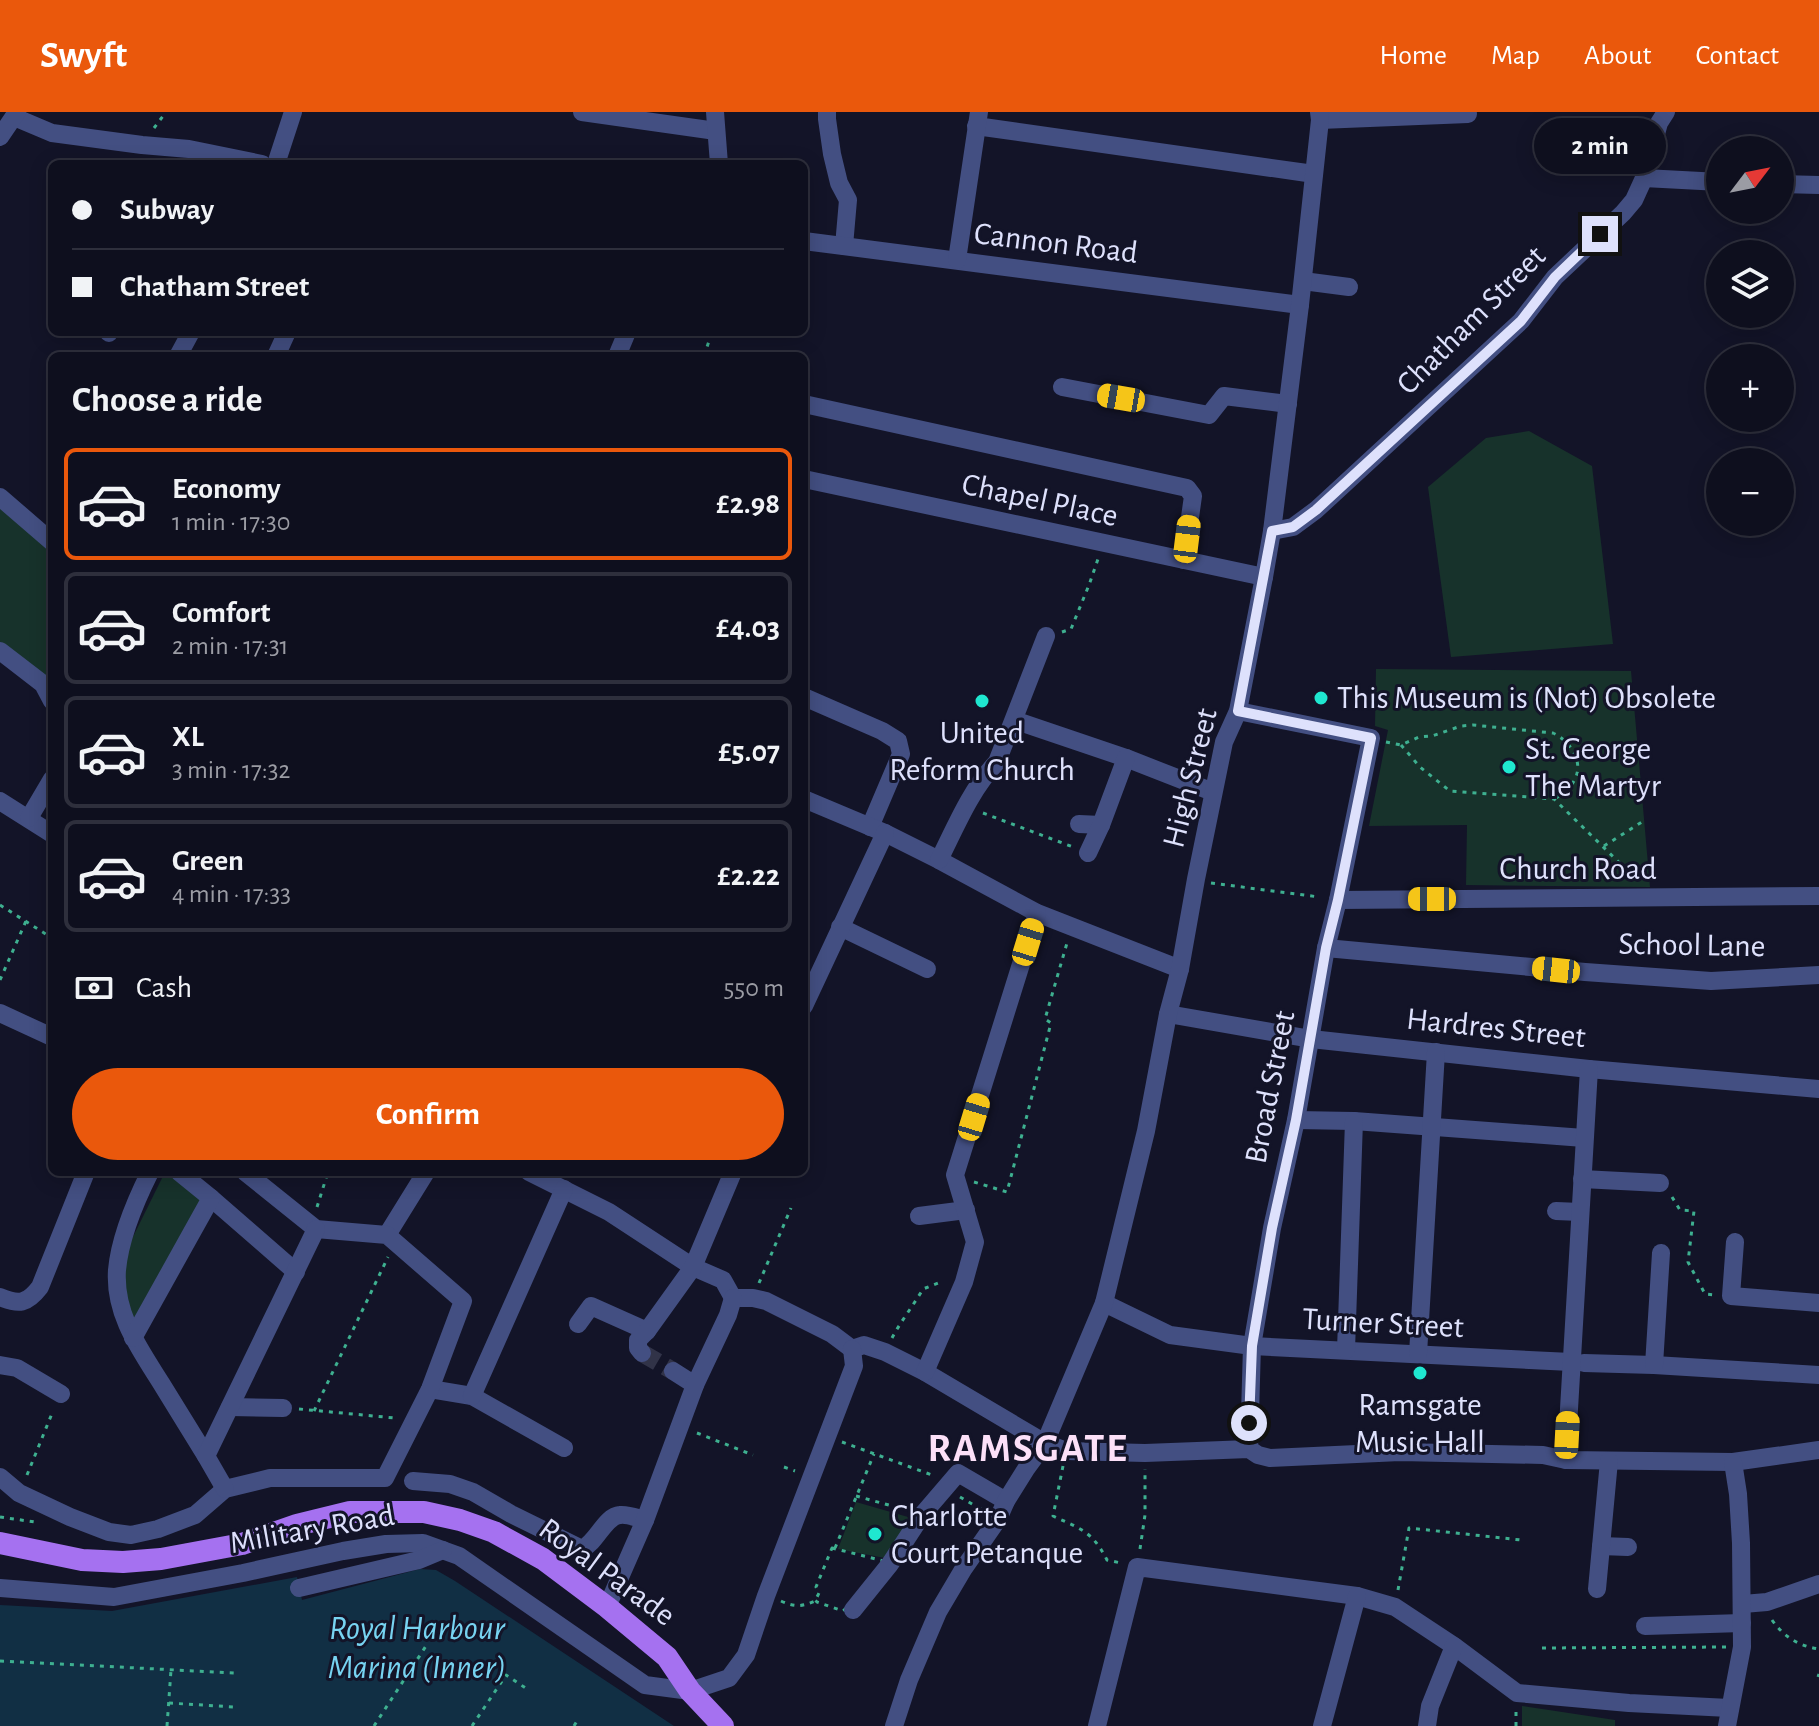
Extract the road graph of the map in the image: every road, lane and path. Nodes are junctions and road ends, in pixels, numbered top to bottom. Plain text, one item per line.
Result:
1 (293, 112) edge
2 (582, 112) edge
3 (827, 112) edge
4 (1666, 112) edge
5 (16, 114) edge
6 (1468, 114) dead end
7 (1320, 116) edge
8 (978, 119) edge
9 (716, 121) edge
10 (0, 137) edge
11 (185, 156) edge
12 (224, 160) edge
13 (278, 160) edge
14 (719, 160) edge
15 (1314, 174) junction
16 (1644, 178) junction
17 (1706, 181) edge
18 (1794, 184) edge
19 (1819, 185) edge
20 (808, 242) edge
21 (844, 246) junction
22 (957, 260) junction
23 (1303, 281) junction
24 (1349, 287) dead end
25 (1300, 305) junction
26 (1062, 387) dead end
27 (1288, 404) junction
28 (808, 405) edge
29 (808, 480) edge
30 (0, 497) edge
31 (1272, 531) junction
32 (48, 539) edge
33 (1102, 544) junction
34 (1184, 560) junction
35 (1264, 577) junction
36 (1046, 636) joint
37 (0, 651) edge
38 (48, 693) edge
39 (808, 699) edge
40 (1238, 711) junction
41 (1014, 720) junction
42 (1371, 738) junction
43 (1401, 745) junction
44 (1126, 758) junction
45 (48, 786) edge
46 (1213, 792) junction
47 (1554, 799) junction
48 (0, 801) edge
49 (808, 801) edge
50 (965, 807) junction
51 (29, 818) junction
52 (1645, 820) dead end
53 (1079, 824) dead end
54 (1101, 825) junction
55 (878, 830) junction
56 (48, 831) edge
57 (1604, 846) junction
58 (1088, 853) joint
59 (939, 860) junction
60 (1196, 879) junction
61 (1819, 896) edge
62 (1652, 898) junction
63 (1338, 900) junction
64 (0, 905) edge
65 (1037, 913) junction
66 (26, 921) junction
67 (840, 927) junction
68 (1071, 927) junction
69 (48, 935) edge
70 (1326, 948) junction
71 (927, 969) dead end
72 (1180, 969) junction
73 (1819, 975) edge
74 (0, 980) edge
75 (808, 997) edge
76 (0, 1013) edge
77 (1168, 1014) junction
78 (48, 1035) edge
79 (1311, 1039) junction
80 (1436, 1052) junction
81 (1589, 1069) junction
82 (1819, 1089) edge
83 (1296, 1120) junction
84 (1354, 1121) junction
85 (1431, 1126) junction
86 (1584, 1138) junction
87 (955, 1175) junction
88 (84, 1176) edge
89 (148, 1176) edge
90 (184, 1176) edge
91 (250, 1176) edge
92 (327, 1176) edge
93 (424, 1176) edge
94 (537, 1176) edge
95 (731, 1176) edge
96 (1582, 1179) junction
97 (1660, 1183) joint
98 (564, 1189) junction
99 (211, 1198) junction
100 (791, 1208) dead end
101 (966, 1210) junction
102 (1556, 1211) dead end
103 (1580, 1212) junction
104 (919, 1216) dead end
105 (314, 1226) junction
106 (391, 1239) junction
107 (1735, 1242) dead end
108 (1661, 1253) dead end
109 (693, 1267) junction
110 (296, 1272) junction
111 (965, 1277) junction
112 (1731, 1296) junction
113 (0, 1297) edge
114 (733, 1298) junction
115 (753, 1298) junction
116 (1104, 1303) junction
117 (1819, 1303) edge
118 (578, 1324) dead end
119 (647, 1331) junction
120 (133, 1338) junction
121 (1252, 1346) junction
122 (852, 1349) junction
123 (1346, 1350) junction
124 (885, 1352) junction
125 (642, 1353) dead end
126 (1418, 1354) junction
127 (1578, 1363) junction
128 (0, 1365) edge
129 (1654, 1365) junction
130 (673, 1371) tunnel mouth
131 (925, 1372) junction
132 (1819, 1375) edge
133 (695, 1385) junction
134 (430, 1389) junction
135 (61, 1394) joint
136 (472, 1396) junction
137 (230, 1407) junction
138 (283, 1408) joint
139 (314, 1411) junction
140 (415, 1420) junction
141 (678, 1426) junction
142 (827, 1436) junction
143 (1045, 1443) junction
144 (564, 1448) dead end
145 (1249, 1449) junction
146 (1819, 1450) edge
147 (1066, 1451) junction
148 (1145, 1453) junction
149 (874, 1454) junction
150 (753, 1455) dead end
151 (206, 1456) junction
152 (1566, 1460) junction
153 (1609, 1461) junction
154 (1733, 1462) junction
155 (413, 1481) dead end
156 (10, 1485) edge
157 (947, 1486) junction
158 (225, 1489) junction
159 (856, 1496) junction
160 (1006, 1501) junction
161 (922, 1515) junction
162 (998, 1519) junction
163 (645, 1520) junction
164 (1521, 1540) dead end
165 (0, 1543) edge
166 (1601, 1546) junction
167 (1628, 1547) dead end
168 (835, 1548) junction
169 (443, 1550) junction
170 (1137, 1567) junction
171 (1819, 1584) edge
172 (0, 1588) edge
173 (299, 1588) dead end
174 (1597, 1589) dead end
175 (766, 1596) junction
176 (1357, 1596) junction
177 (815, 1601) junction
178 (1767, 1602) junction
179 (1743, 1604) junction
180 (607, 1607) junction
181 (1395, 1607) junction
182 (853, 1610) dead end
183 (1742, 1623) junction
184 (1645, 1626) dead end
185 (426, 1646) dead end
186 (1454, 1646) junction
187 (1742, 1647) junction
188 (1542, 1648) dead end
189 (1819, 1649) edge
190 (0, 1661) edge
191 (171, 1670) junction
192 (235, 1673) dead end
193 (527, 1689) dead end
194 (690, 1691) junction
195 (169, 1703) junction
196 (233, 1707) dead end
197 (1728, 1717) edge
198 (577, 1721) dead end
199 (167, 1726) edge
200 (374, 1726) edge
201 (472, 1726) edge
202 (574, 1726) edge
203 (723, 1726) edge
204 (894, 1726) edge
205 (1097, 1726) edge
206 (1322, 1726) edge
207 (1427, 1726) edge

1 - 13 street
2 - 9 street
3 - 21 street
4 - 16 street, Chatham Street
5 - 10 street
5 - 11 street
6 - 7 street
7 - 15 street, High Street
8 - 15 street
8 - 22 street
9 - 14 street
11 - 12 street
15 - 23 street, High Street
16 - 17 street
16 - 31 street, Chatham Street
18 - 19 street
20 - 21 street, Cannon Road
21 - 22 street, Cannon Road
22 - 25 street, Cannon Road
23 - 24 street
23 - 25 street, High Street
25 - 27 street, High Street
26 - 27 street
27 - 31 street, High Street
28 - 34 street
29 - 33 street, Chapel Place
30 - 32 street
31 - 35 street, High Street
33 - 34 street, Chapel Place
33 - 36 path
34 - 35 street, Chapel Place
35 - 40 street, High Street
36 - 41 street
37 - 38 street
39 - 55 street
40 - 42 street
40 - 46 street, High Street
41 - 44 street
41 - 50 street
42 - 43 path
42 - 63 street, Broad Street
43 - 47 path
43 - 47 path
44 - 46 street
44 - 54 street
45 - 51 street
46 - 60 street, High Street
47 - 57 path
48 - 51 street
49 - 55 street
50 - 58 path
50 - 59 street
51 - 56 street
52 - 57 path
53 - 54 street
54 - 58 street
55 - 59 street
55 - 67 street
57 - 62 path
59 - 65 street
60 - 63 path
60 - 72 street, High Street
61 - 62 street, Church Road
62 - 63 street, Church Road
63 - 70 street, Broad Street
64 - 66 path
65 - 68 street
65 - 87 street
66 - 69 path
66 - 74 path
67 - 71 street
67 - 75 street
68 - 72 street
68 - 87 path
70 - 73 street, School Lane
70 - 79 street, Broad Street
72 - 77 street, High Street
76 - 78 street
77 - 79 street, Hardres Street
77 - 116 street, High Street
79 - 80 street, Hardres Street
79 - 83 street, Broad Street
80 - 81 street, Hardres Street
80 - 85 street
81 - 82 street, Hardres Street
81 - 86 street
83 - 84 street
83 - 121 street, Broad Street
84 - 85 street
84 - 123 street
85 - 86 street
85 - 126 street
86 - 96 street
87 - 101 street
88 - 113 street
89 - 120 street
90 - 99 street
91 - 105 street
92 - 105 path
93 - 106 street
94 - 98 street
95 - 109 street
96 - 97 street
96 - 103 street
97 - 112 path
98 - 109 street
98 - 136 street
99 - 110 street
99 - 120 street
100 - 115 path
101 - 104 street
101 - 111 street
102 - 103 street
103 - 127 street
105 - 106 street
105 - 110 street
106 - 134 street
106 - 139 path
107 - 112 street
108 - 129 street
109 - 114 street
109 - 119 street
110 - 137 street
111 - 124 path
111 - 131 street
112 - 117 street
114 - 115 street
114 - 133 street
115 - 122 street
116 - 121 street, Turner Street
116 - 143 street, High Street
118 - 119 street
119 - 125 street
120 - 151 street
121 - 123 street, Turner Street
121 - 145 street, Broad Street
122 - 124 street
122 - 142 street
123 - 126 street, Turner Street
124 - 131 street
126 - 127 street, Turner Street
127 - 129 street, Turner Street
127 - 152 street
128 - 135 street
129 - 132 street, Turner Street
130 - 133 street
131 - 143 street
133 - 141 street
134 - 136 street
134 - 140 street
135 - 156 path
136 - 144 street
137 - 138 street
137 - 151 street
138 - 139 path
139 - 140 path
140 - 158 street
141 - 150 path
141 - 163 street
142 - 149 path
142 - 175 street
143 - 147 street
143 - 160 street, High Street
145 - 148 street
145 - 152 street
146 - 154 street
147 - 148 street
147 - 170 path
148 - 170 path
149 - 157 path
149 - 159 path
151 - 158 street
152 - 153 street
153 - 154 street
153 - 166 street
154 - 179 street
155 - 163 street
156 - 158 street
157 - 160 street
157 - 161 street
157 - 162 path
159 - 161 path
159 - 168 path
160 - 162 street, High Street
161 - 182 street
162 - 204 street, High Street
163 - 180 street
164 - 181 path
165 - 180 main road, Royal Parade
166 - 167 street
166 - 174 street
168 - 177 path
168 - 177 path
169 - 172 street, Military Road
169 - 173 street
169 - 194 street, Military Road
170 - 176 street
170 - 205 street
171 - 178 street
175 - 177 path
175 - 194 street
176 - 181 street
176 - 206 street
178 - 179 street
178 - 189 path
179 - 183 street
180 - 194 main road, Royal Parade
181 - 186 street
183 - 184 street
183 - 187 street
185 - 200 path
186 - 197 street
186 - 207 street
187 - 188 path
187 - 197 street
190 - 191 path
191 - 192 path
191 - 195 path
193 - 201 path
194 - 203 main road
195 - 196 path
195 - 199 path
198 - 202 path

